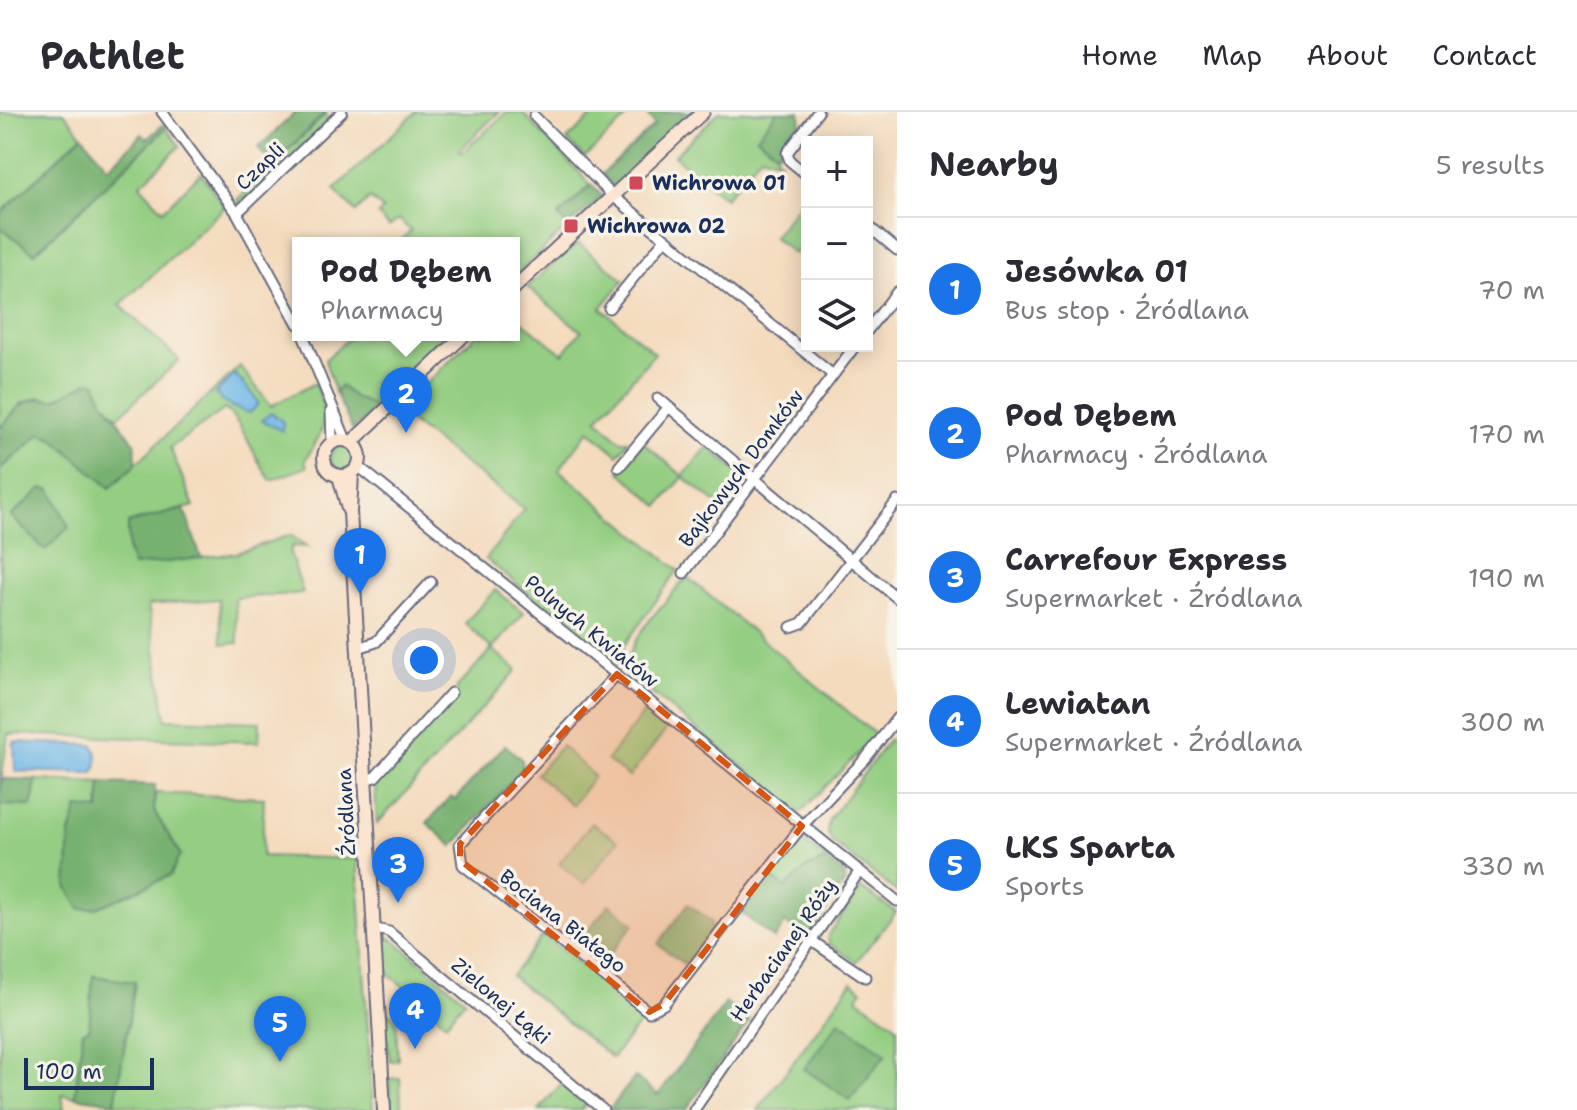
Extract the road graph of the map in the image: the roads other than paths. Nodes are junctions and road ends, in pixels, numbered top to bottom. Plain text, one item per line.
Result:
1 (162, 112) edge
2 (342, 112) edge
3 (703, 112) edge
4 (818, 112) edge
5 (534, 116) dead end
6 (801, 170) edge
7 (613, 196) junction
8 (237, 213) junction
9 (873, 230) edge
10 (665, 239) junction
11 (897, 250) edge
12 (520, 282) edge
13 (897, 292) edge
14 (609, 308) dead end
15 (292, 312) edge
16 (873, 323) edge
17 (305, 341) edge
18 (458, 341) edge
19 (850, 352) edge
20 (833, 375) junction
21 (658, 398) dead end
22 (330, 403) junction
23 (668, 408) junction
24 (332, 442) junction
25 (352, 445) junction
26 (619, 467) dead end
27 (350, 472) junction
28 (755, 479) junction
29 (897, 501) edge
30 (851, 559) junction
31 (684, 573) dead end
32 (431, 582) dead end
33 (897, 598) edge
34 (791, 627) dead end
35 (358, 648) junction
36 (617, 674) junction
37 (451, 693) dead end
38 (897, 718) edge
39 (364, 780) junction
40 (802, 826) junction
41 (859, 872) junction
42 (897, 901) edge
43 (372, 928) junction
44 (812, 941) junction
45 (865, 977) dead end
46 (384, 1110) edge
47 (603, 1110) edge
48 (694, 1110) edge

1 - 8 street
2 - 8 street, Czapli
3 - 7 main road
4 - 6 street
5 - 7 street
7 - 10 street
7 - 12 main road
8 - 15 street
9 - 11 street
10 - 14 street
10 - 20 street
13 - 16 street
17 - 22 street
18 - 25 main road
19 - 20 street, Bajkowych Domków
20 - 28 street, Bajkowych Domków
21 - 23 street
22 - 24 street
22 - 25 street
23 - 26 street
23 - 28 street
24 - 25 main road
24 - 27 main road, Źródlana
25 - 27 main road
27 - 35 main road, Źródlana
27 - 36 street, Polnych Kwiatów
28 - 30 street
28 - 31 street, Bajkowych Domków
29 - 30 street
30 - 33 street
30 - 34 street
32 - 35 street
35 - 39 main road, Źródlana
36 - 40 street, Polnych Kwiatów
36 - 40 street, Bociana Białego
37 - 39 street
38 - 40 street
39 - 43 main road, Źródlana
40 - 41 street, Herbacianej Róży
41 - 42 street
41 - 44 street, Herbacianej Róży
43 - 46 main road, Źródlana
43 - 47 street, Zielonej Łąki
44 - 45 street
44 - 48 street, Herbacianej Róży

